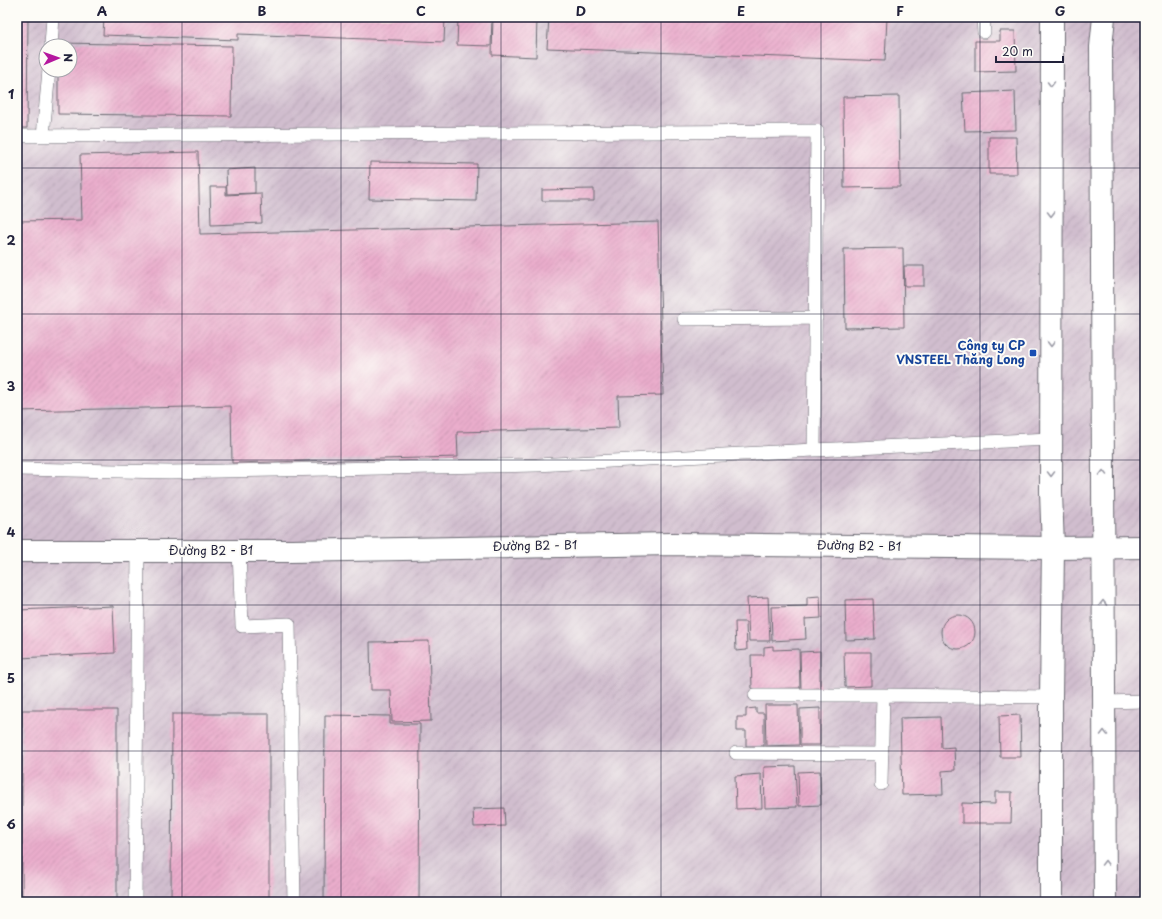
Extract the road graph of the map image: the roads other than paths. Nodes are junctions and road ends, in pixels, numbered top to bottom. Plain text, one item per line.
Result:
1 (53, 17) edge
2 (983, 17) edge
3 (1052, 17) edge
4 (1104, 17) edge
5 (984, 32) dead end
6 (52, 38) edge
7 (48, 78) edge
8 (17, 136) edge
9 (43, 136) junction
10 (816, 318) junction
11 (684, 319) dead end
12 (1051, 439) junction
13 (814, 450) junction
14 (17, 469) edge
15 (1103, 547) junction
16 (1145, 547) edge
17 (1053, 548) junction
18 (138, 550) junction
19 (17, 551) edge
20 (239, 551) junction
21 (755, 695) dead end
22 (883, 695) junction
23 (1051, 697) junction
24 (1145, 701) edge
25 (1104, 702) junction
26 (736, 753) dead end
27 (882, 754) junction
28 (881, 784) dead end
29 (135, 902) edge
30 (294, 902) edge
31 (1051, 902) edge
32 (1105, 902) edge

1 - 6 lane
2 - 5 lane
3 -> 12 street
15 -> 4 street
7 - 9 lane
8 - 9 lane
9 - 10 lane
10 - 11 lane
10 - 13 lane
12 - 13 lane
12 -> 17 street
13 - 14 lane
15 - 16 street, Đường B2 - B1
15 - 17 street, Đường B2 - B1
25 -> 15 street
17 - 20 street, Đường B2 - B1
17 - 23 street
18 - 19 street, Đường B2 - B1
18 - 20 street, Đường B2 - B1
18 - 29 lane
20 - 30 lane
21 - 22 lane
22 - 23 lane
22 - 27 lane
23 - 31 street
24 - 25 lane
32 -> 25 street
26 - 27 lane
27 - 28 lane

